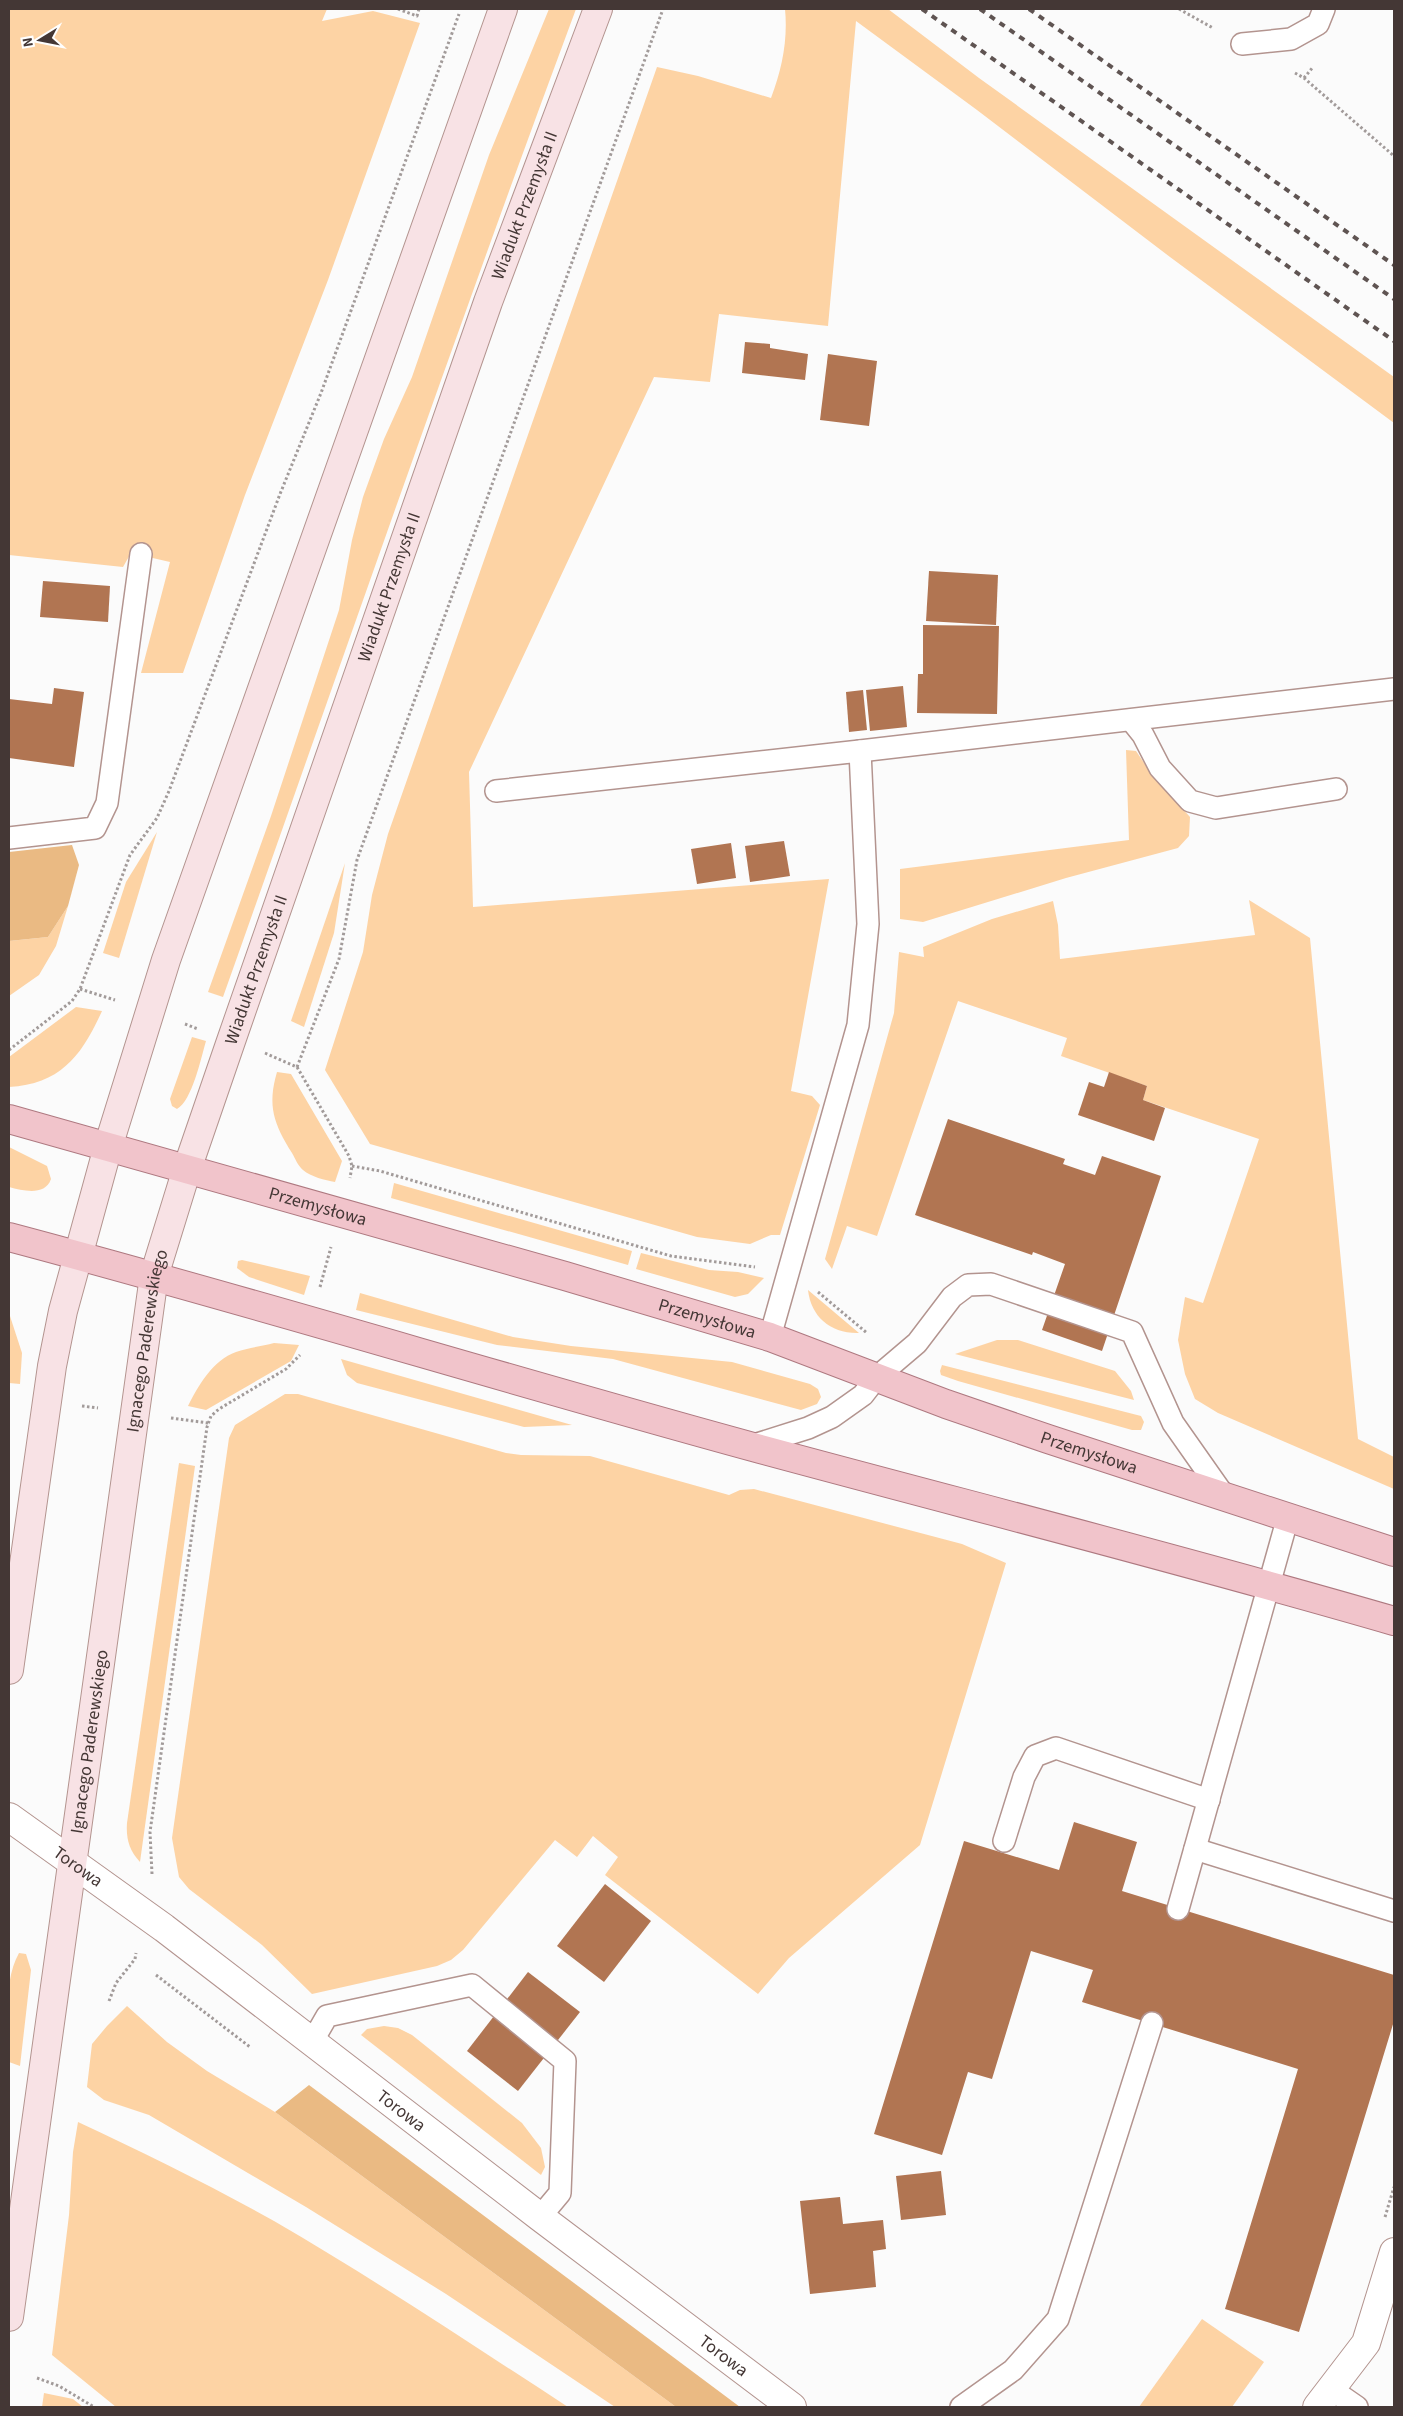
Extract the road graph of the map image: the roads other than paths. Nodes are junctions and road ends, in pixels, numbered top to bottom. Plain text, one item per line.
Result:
1 (503, 9) edge
2 (598, 9) edge
3 (1324, 9) edge
4 (1242, 44) road end
5 (141, 554) dead end
6 (1394, 689) edge
7 (1131, 720) junction
8 (860, 751) junction
9 (1336, 789) dead end
10 (496, 791) dead end
11 (9, 838) edge
12 (9, 1119) edge
13 (108, 1147) junction
14 (187, 1169) junction
15 (9, 1236) edge
16 (78, 1255) junction
17 (154, 1276) junction
18 (770, 1338) junction
19 (877, 1377) junction
20 (751, 1446) junction
21 (1225, 1497) junction
22 (1288, 1517) junction
23 (1394, 1552) edge
24 (1270, 1585) junction
25 (1394, 1621) edge
26 (9, 1670) edge
27 (1208, 1800) junction
28 (9, 1817) edge
29 (1004, 1841) dead end
30 (1195, 1849) junction
31 (73, 1862) junction
32 (1178, 1909) dead end
33 (1394, 1911) edge
34 (1152, 2024) dead end
35 (312, 2042) junction
36 (540, 2217) junction
37 (1394, 2252) edge
38 (9, 2317) edge
39 (1324, 2398) edge
40 (792, 2407) edge
41 (961, 2407) edge
42 (1357, 2407) edge

1 - 13 main road
2 - 14 main road, Wiadukt Przemysła II
3 - 4 lane
5 - 11 lane
6 - 7 lane
7 - 8 lane
7 - 9 lane
8 - 10 lane
8 - 18 lane
12 - 13 main road, Przemysłowa
13 - 14 main road, Przemysłowa
13 - 16 main road
14 - 17 main road, Ignacego Paderewskiego
14 - 18 main road, Przemysłowa
15 - 16 main road
16 - 17 main road
16 - 26 main road
17 - 20 main road
17 - 31 main road, Ignacego Paderewskiego
18 - 19 main road, Przemysłowa
19 - 20 lane
19 - 21 main road, Przemysłowa
19 - 21 lane
20 - 24 main road
21 - 22 main road, Przemysłowa
22 - 23 main road, Przemysłowa
22 - 24 lane
24 - 25 main road
24 - 27 lane
27 - 29 lane
27 - 30 lane
28 - 31 street, Torowa
30 - 32 lane
30 - 33 lane
31 - 35 street, Torowa
31 - 38 main road, Ignacego Paderewskiego
34 - 41 lane
35 - 36 street, Torowa
35 - 36 lane
36 - 40 street, Torowa
37 - 39 street
39 - 42 lane

